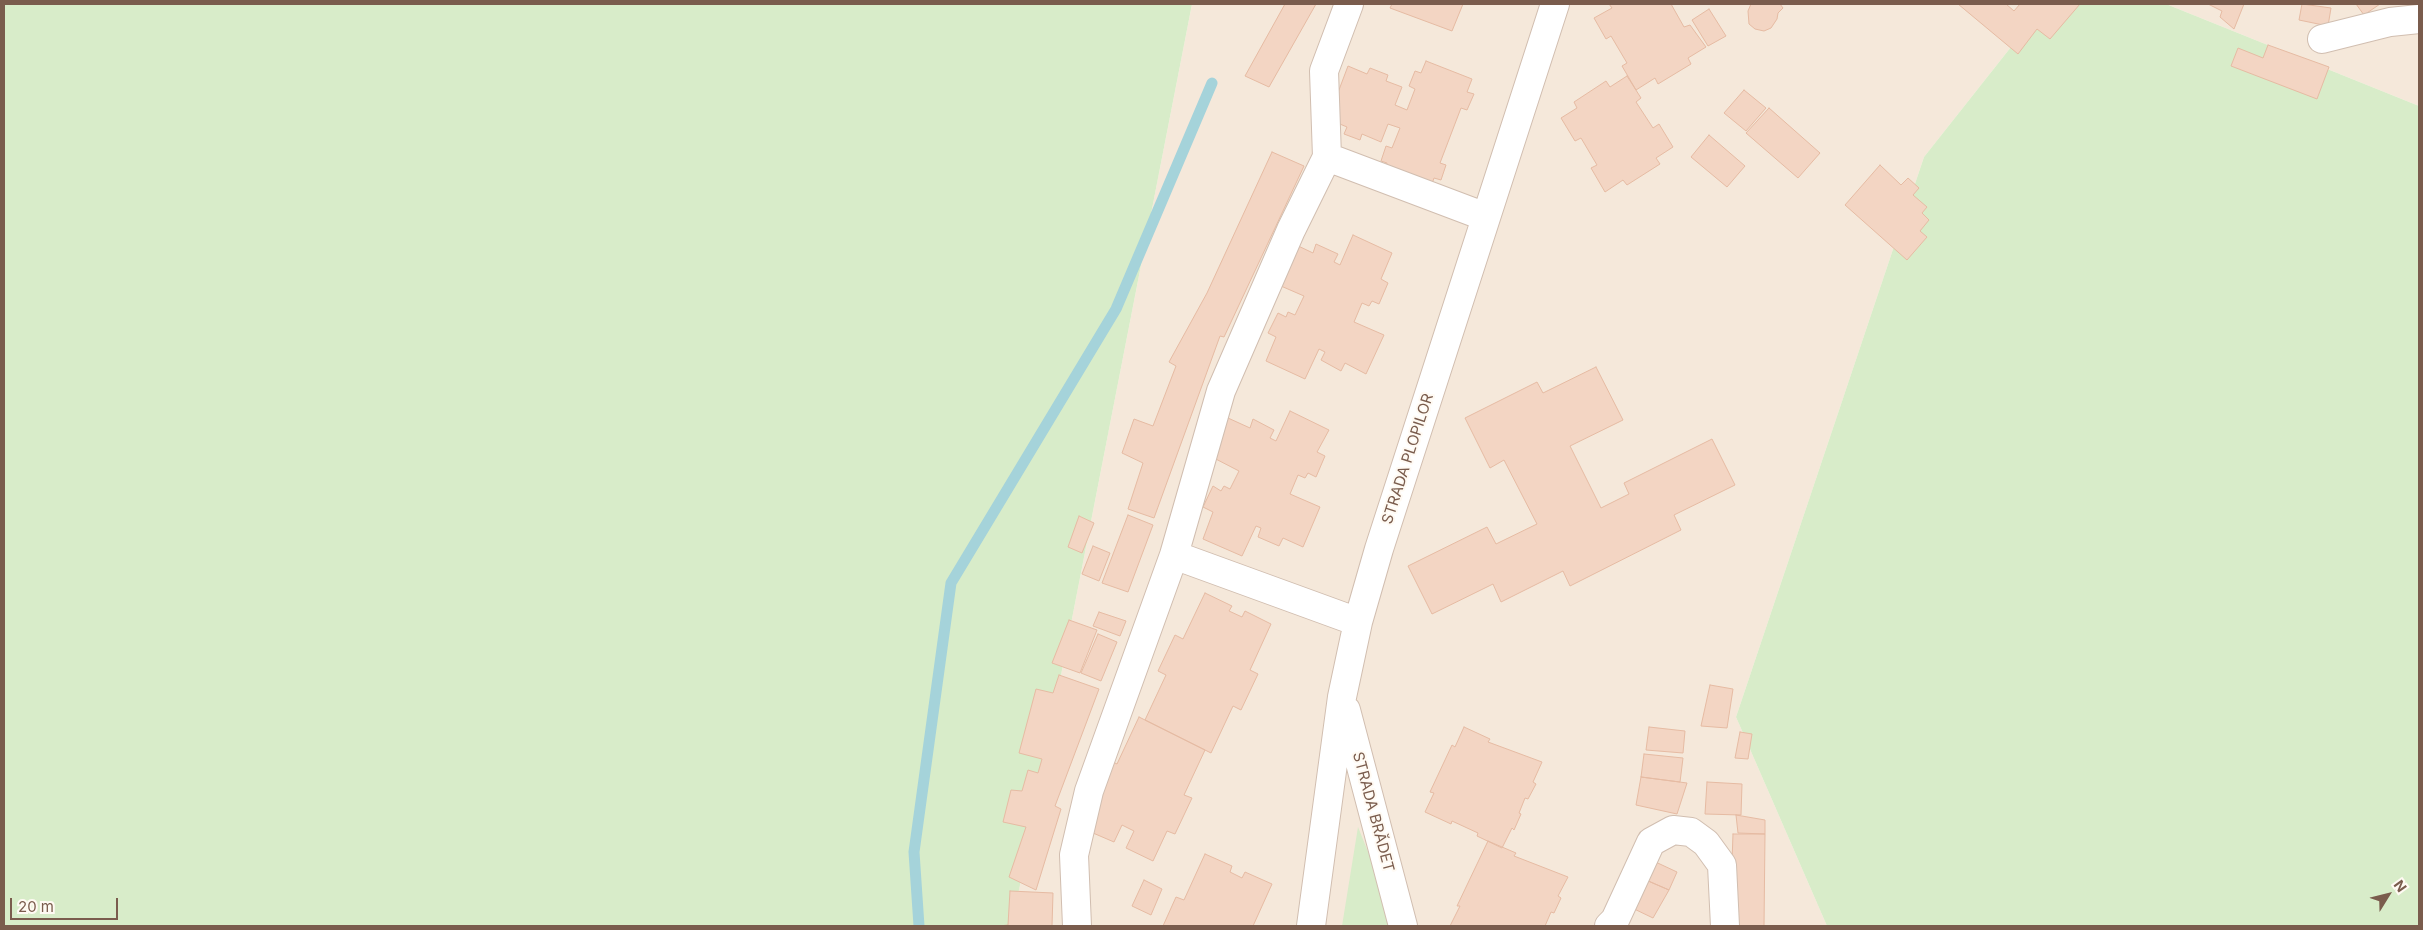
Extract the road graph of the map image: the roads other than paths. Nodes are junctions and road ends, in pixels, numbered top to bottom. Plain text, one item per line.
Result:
1 (1349, 4) edge
2 (1555, 4) edge
3 (2419, 19) edge
4 (2322, 39) dead end
5 (1327, 157) junction
6 (1486, 217) junction
7 (1174, 555) junction
8 (1358, 622) junction
9 (1342, 697) junction
10 (1077, 926) edge
11 (1311, 926) edge
12 (1403, 926) edge
13 (1609, 926) edge
14 (1725, 926) edge

1 - 5 street
2 - 6 street, STRADA PLOPILOR
3 - 4 street
5 - 6 street
5 - 7 street
6 - 8 street, STRADA PLOPILOR
7 - 8 street
7 - 10 street
8 - 9 street, STRADA PLOPILOR
9 - 11 street, STRADA PLOPILOR
9 - 12 street, STRADA BRĂDET
13 - 14 street

